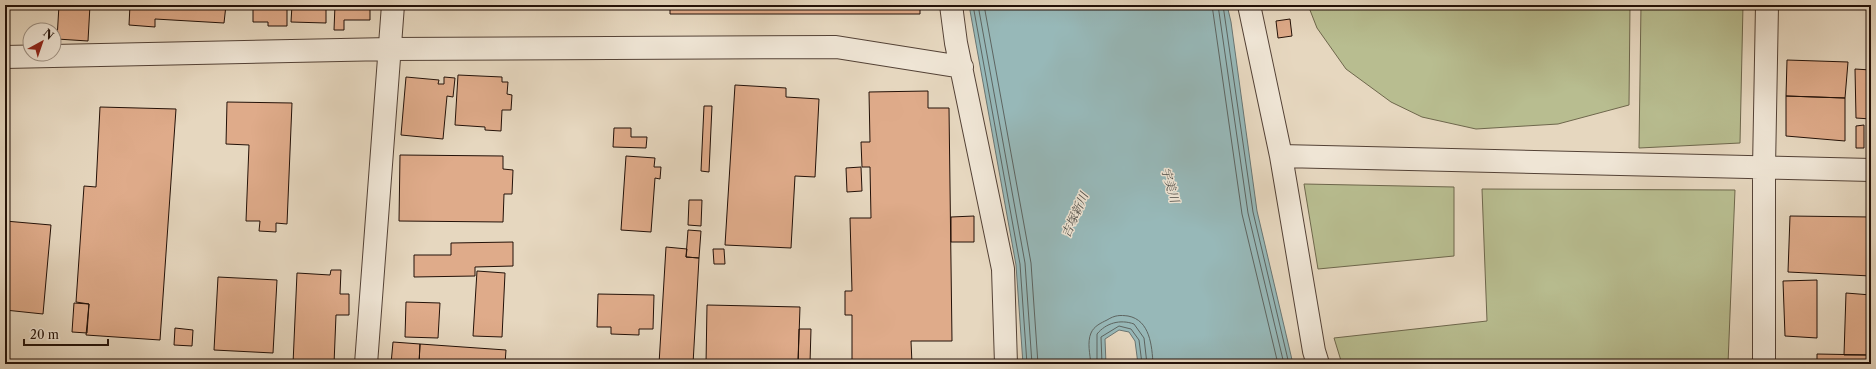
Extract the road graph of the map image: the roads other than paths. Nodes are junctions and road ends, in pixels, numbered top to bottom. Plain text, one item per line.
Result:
1 (393, 5) edge
2 (951, 5) edge
3 (1249, 5) edge
4 (1767, 5) edge
5 (390, 49) junction
6 (5, 57) edge
7 (962, 67) junction
8 (1281, 156) junction
9 (1764, 168) junction
10 (1871, 170) edge
11 (366, 364) edge
12 (1006, 364) edge
13 (1318, 364) edge
14 (1764, 364) edge

1 - 5 street
2 - 7 street
3 - 8 street
4 - 9 street
5 - 6 street
5 - 7 street
5 - 11 street
7 - 12 street
8 - 9 street
8 - 13 street
9 - 10 street
9 - 14 street

